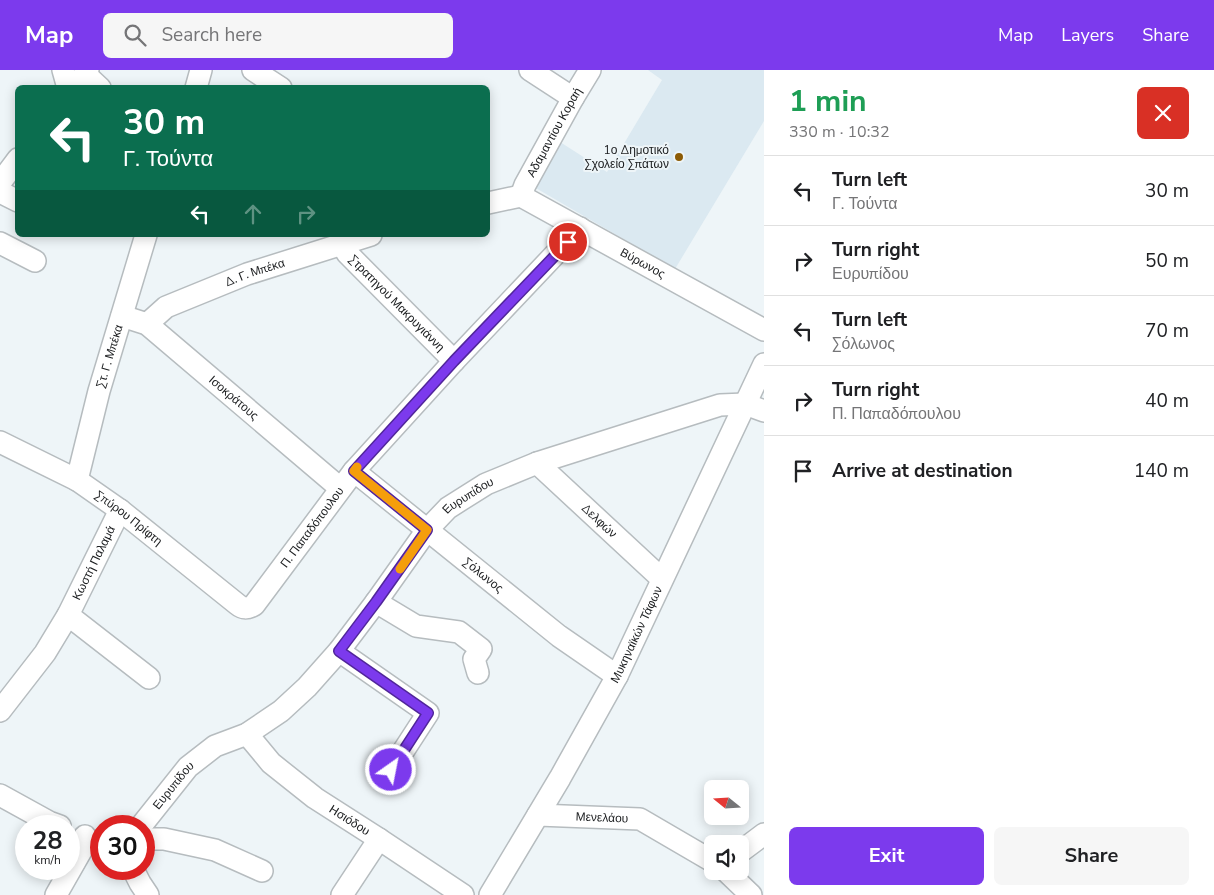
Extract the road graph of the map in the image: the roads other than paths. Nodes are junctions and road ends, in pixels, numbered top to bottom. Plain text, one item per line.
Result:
1 (63, 70) edge
2 (201, 70) edge
3 (253, 70) edge
4 (530, 70) edge
5 (590, 70) edge
6 (67, 85) edge
7 (197, 85) edge
8 (276, 85) edge
9 (573, 98) junction
10 (0, 192) edge
11 (521, 196) junction
12 (15, 200) edge
13 (490, 202) edge
14 (580, 228) junction
15 (145, 237) edge
16 (365, 237) edge
17 (0, 243) edge
18 (342, 244) junction
19 (35, 261) dead end
20 (122, 316) junction
21 (147, 324) junction
22 (764, 330) edge
23 (454, 361) junction
24 (764, 364) edge
25 (755, 408) edge
26 (0, 442) edge
27 (537, 463) junction
28 (354, 471) junction
29 (77, 480) junction
30 (340, 488) junction
31 (120, 510) junction
32 (427, 530) junction
33 (662, 579) junction
34 (376, 602) junction
35 (248, 608) joint
36 (68, 615) junction
37 (339, 651) junction
38 (478, 674) dead end
39 (617, 676) junction
40 (149, 678) dead end
41 (0, 711) edge
42 (247, 734) junction
43 (391, 770) dead end
44 (0, 795) edge
45 (36, 815) edge
46 (150, 815) edge
47 (538, 815) junction
48 (85, 834) edge
49 (764, 834) edge
50 (379, 838) junction
51 (155, 839) edge
52 (749, 845) edge
53 (704, 857) edge
54 (262, 871) dead end
55 (138, 880) edge
56 (735, 880) edge
57 (56, 895) edge
58 (148, 895) edge
59 (342, 895) edge
60 (462, 895) edge
61 (490, 895) edge
62 (751, 895) edge

1 - 6 street
2 - 7 street
3 - 8 street
4 - 9 street
5 - 9 street, Αδαμαντίου Κοραή
9 - 11 street, Αδαμαντίου Κοραή
10 - 12 street
11 - 13 street
11 - 14 street, Βύρωνος
14 - 22 street, Βύρωνος
14 - 23 street, Π. Παπαδόπουλου
15 - 20 street, Στ. Γ. Μπέκα
16 - 18 street, Δ. Γ. Μπέκα
17 - 19 street
18 - 21 street, Δ. Γ. Μπέκα
18 - 23 street, Στρατηγού Μακρυγιάννη
20 - 21 street, Ισοκράτους
20 - 29 street, Στ. Γ. Μπέκα
21 - 30 street, Ισοκράτους
23 - 28 street, Π. Παπαδόπουλου
24 - 25 street, Μυκηναϊκών Τάφων
25 - 27 street, Ευρυπίδου
25 - 33 street, Μυκηναϊκών Τάφων
26 - 29 street, Σπύρου Πρίφτη
27 - 32 street, Ευρυπίδου
27 - 33 street, Δελφών
28 - 30 street, Π. Παπαδόπουλου
28 - 32 street, Σόλωνος
29 - 31 street, Σπύρου Πρίφτη
30 - 35 street, Π. Παπαδόπουλου
31 - 35 street, Σπύρου Πρίφτη
31 - 36 street, Κωστή Παλαμά
32 - 34 street, Ευρυπίδου
32 - 39 street, Σόλωνος
33 - 39 street, Μυκηναϊκών Τάφων
34 - 37 street, Ευρυπίδου
34 - 38 street
36 - 40 street, Κωστή Παλαμά
36 - 41 street, Κωστή Παλαμά
37 - 42 street, Ευρυπίδου
37 - 43 street
39 - 47 street, Μυκηναϊκών Τάφων
42 - 46 street, Ευρυπίδου
42 - 50 street, Ησιόδου
44 - 45 street
47 - 53 street, Μενελάου
47 - 61 street, Μυκηναϊκών Τάφων
48 - 57 street
49 - 52 street
50 - 59 street
50 - 60 street, Ησιόδου
51 - 54 street
55 - 58 street
56 - 62 street

